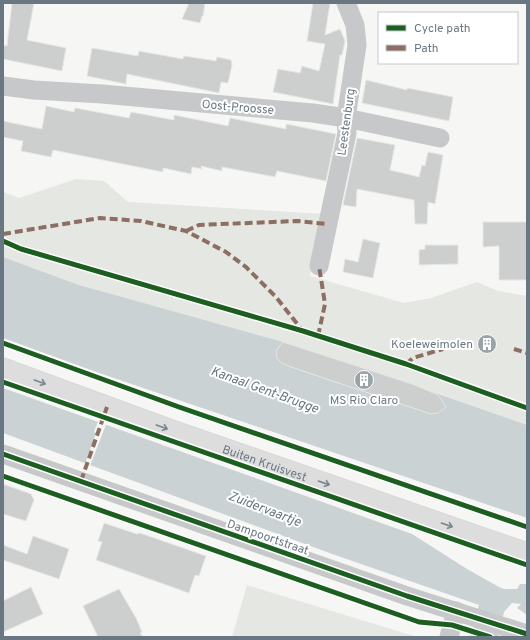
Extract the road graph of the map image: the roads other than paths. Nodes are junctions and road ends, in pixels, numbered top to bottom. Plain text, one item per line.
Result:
1 (346, 3) edge
2 (3, 86) edge
3 (346, 118) junction
4 (440, 138) dead end
5 (319, 266) dead end
6 (3, 353) edge
7 (3, 369) edge
8 (3, 454) edge
9 (527, 538) edge
10 (527, 554) edge
11 (456, 611) junction
12 (521, 632) edge
13 (449, 637) edge

1 - 3 street, Leestenburg
2 - 3 street, Oost-Proosse
3 - 4 street, Oost-Proosse
3 - 5 street, Leestenburg
6 - 9 main road, Buiten Kruisvest
7 -> 10 main road, Buiten Kruisvest
8 - 11 street, Dampoortstraat
11 - 12 street, Dampoortstraat
11 - 13 street

